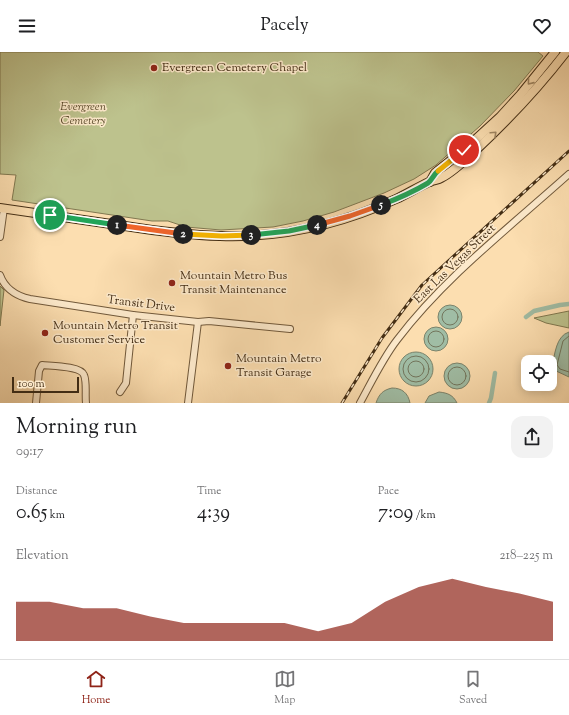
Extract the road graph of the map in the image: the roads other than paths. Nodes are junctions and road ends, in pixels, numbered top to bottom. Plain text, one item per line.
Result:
1 (555, 52) edge
2 (566, 52) edge
3 (569, 174) edge
4 (430, 182) junction
5 (2, 208) edge
6 (0, 237) edge
7 (0, 275) edge
8 (133, 316) junction
9 (198, 322) junction
10 (290, 330) dead end
11 (120, 392) dead end
12 (36, 403) edge
13 (86, 403) edge
14 (188, 403) edge
15 (360, 403) edge

1 -> 4 main road
4 -> 2 main road
3 - 15 street, East Las Vegas Street
4 - 5 main road
5 - 6 street
7 - 8 street, Transit Drive
8 - 9 street, Transit Drive
8 - 11 street
9 - 10 street, Transit Drive
9 - 14 street
12 - 13 street

